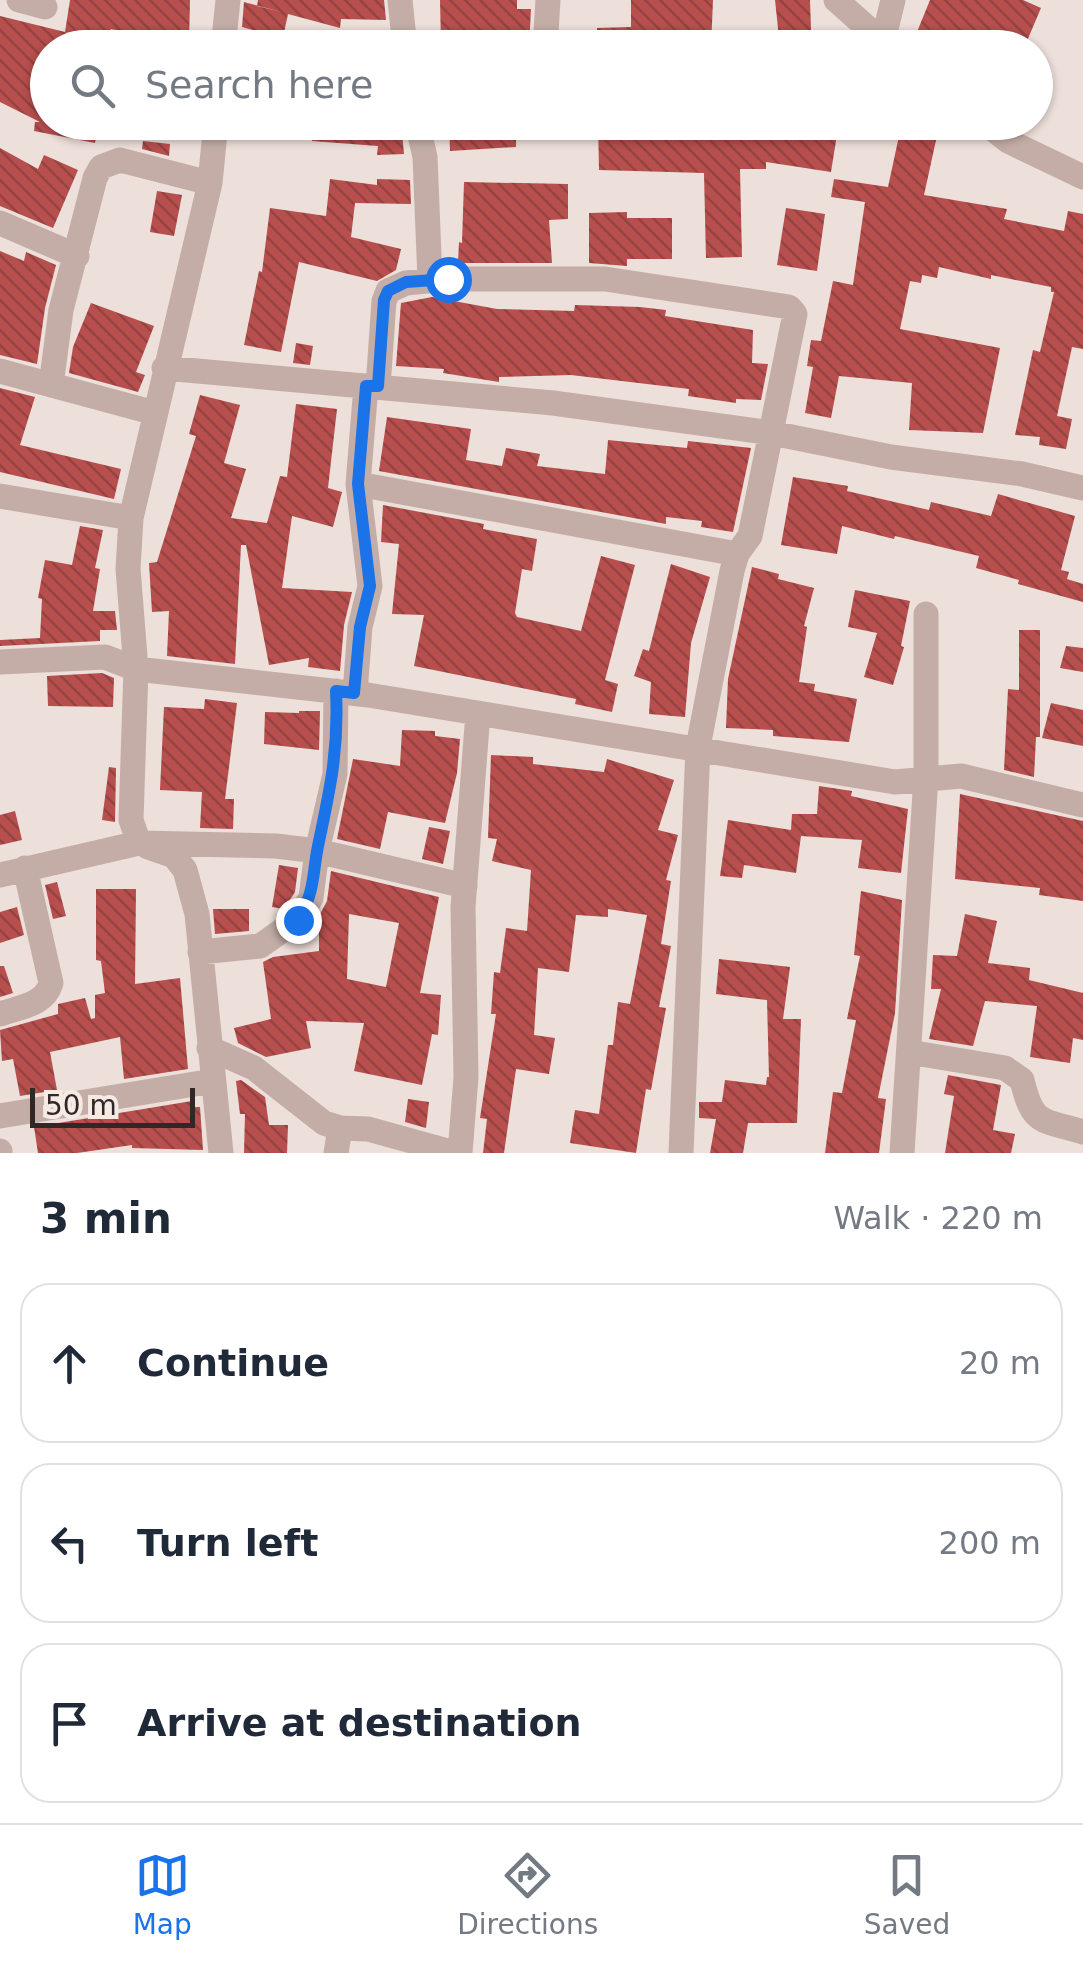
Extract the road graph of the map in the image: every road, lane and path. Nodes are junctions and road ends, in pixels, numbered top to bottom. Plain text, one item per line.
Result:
1 (19, 0) edge
2 (228, 0) edge
3 (400, 0) edge
4 (548, 0) edge
5 (836, 0) edge
6 (893, 0) edge
7 (45, 7) dead end
8 (226, 30) edge
9 (404, 30) edge
10 (546, 30) edge
11 (863, 30) edge
12 (878, 30) edge
13 (214, 140) edge
14 (421, 140) edge
15 (1007, 140) edge
16 (1083, 177) edge
17 (210, 183) junction
18 (0, 223) edge
19 (77, 256) junction
20 (430, 280) junction
21 (164, 368) junction
22 (0, 371) edge
23 (51, 385) junction
24 (372, 386) junction
25 (154, 412) junction
26 (772, 433) junction
27 (358, 484) junction
28 (1083, 488) edge
29 (0, 496) edge
30 (131, 518) junction
31 (737, 554) junction
32 (926, 614) dead end
33 (0, 662) edge
34 (136, 669) junction
35 (345, 692) junction
36 (478, 713) junction
37 (698, 748) junction
38 (926, 777) junction
39 (1083, 805) edge
40 (138, 843) junction
41 (317, 852) junction
42 (12, 872) edge
43 (465, 886) junction
44 (200, 952) junction
45 (0, 1014) edge
46 (209, 1048) junction
47 (909, 1052) junction
48 (212, 1081) junction
49 (0, 1116) edge
50 (1083, 1132) edge
51 (338, 1140) edge
52 (221, 1153) edge
53 (458, 1153) edge
54 (682, 1153) edge
55 (902, 1153) edge

1 - 7 street
2 - 8 street
3 - 9 street
4 - 10 street
5 - 11 street
6 - 12 street
13 - 17 street
14 - 20 street
15 - 16 street
17 - 19 street
17 - 21 street
18 - 19 street
19 - 23 street
20 - 24 street
20 - 26 street
21 - 24 street
21 - 25 street
22 - 23 street
23 - 25 street
24 - 26 street
24 - 27 street
25 - 30 street
26 - 28 street
26 - 31 street
27 - 31 street
27 - 35 street
29 - 30 street
30 - 34 street
31 - 37 street
32 - 38 street
33 - 34 street
34 - 35 street
34 - 40 street
35 - 36 street
35 - 41 street
36 - 37 street
36 - 43 street
37 - 38 street
37 - 54 street
38 - 39 street
38 - 47 street
40 - 41 street
40 - 42 street
40 - 44 street
41 - 43 street
41 - 44 street
42 - 45 street
43 - 53 street
44 - 46 street
46 - 48 street
46 - 51 street
47 - 50 street
47 - 55 street
48 - 49 street
48 - 52 street
51 - 53 street

